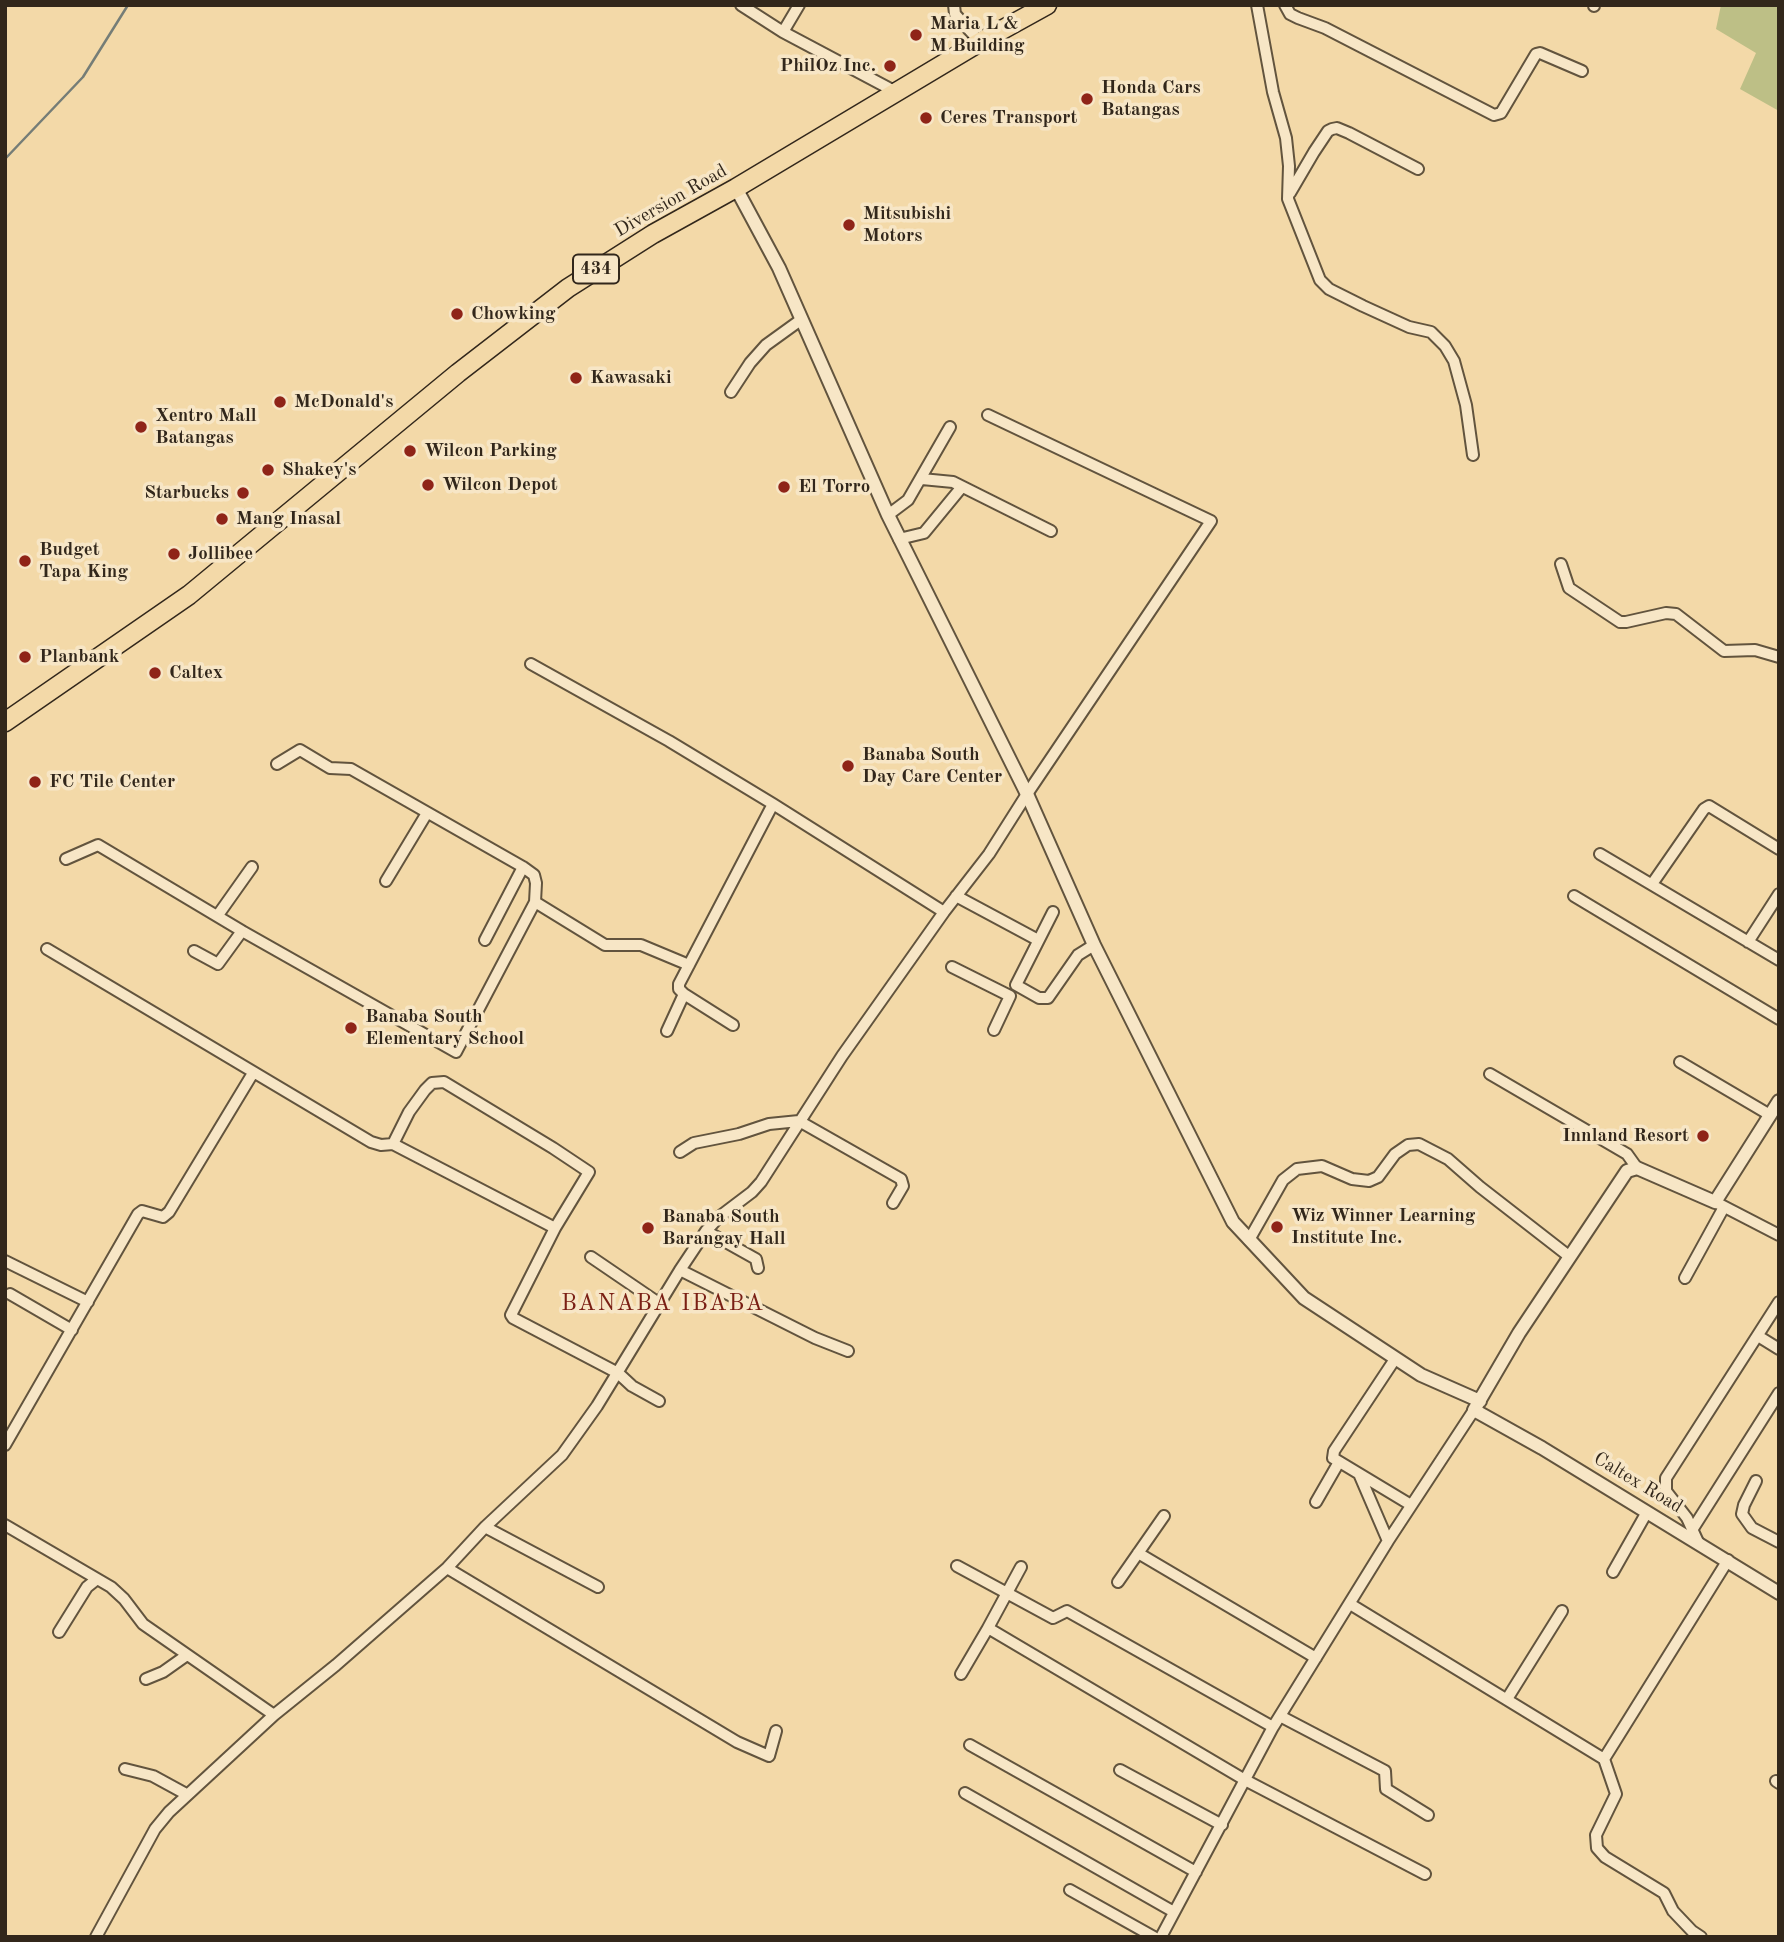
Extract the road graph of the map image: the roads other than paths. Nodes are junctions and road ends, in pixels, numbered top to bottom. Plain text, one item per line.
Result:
1 (741, 5) edge
2 (799, 5) edge
3 (954, 5) edge
4 (1047, 5) edge
5 (1257, 5) edge
6 (1285, 5) edge
7 (783, 32) junction
8 (980, 42) junction
9 (1581, 71) dead end
10 (896, 92) junction
11 (1418, 169) dead end
12 (736, 188) junction
13 (1290, 193) junction
14 (802, 319) junction
15 (731, 392) dead end
16 (988, 415) dead end
17 (950, 426) dead end
18 (1473, 455) dead end
19 (922, 480) junction
20 (961, 488) junction
21 (888, 515) junction
22 (1051, 531) dead end
23 (899, 539) junction
24 (1561, 564) dead end
25 (1779, 657) edge
26 (531, 664) dead end
27 (5, 722) edge
28 (277, 764) dead end
29 (1027, 794) junction
30 (773, 804) junction
31 (427, 813) junction
32 (1779, 849) edge
33 (1600, 854) dead end
34 (66, 859) dead end
35 (252, 867) dead end
36 (523, 867) junction
37 (386, 881) dead end
38 (1652, 884) junction
39 (1779, 894) edge
40 (956, 896) junction
41 (1574, 896) dead end
42 (535, 902) junction
43 (944, 912) junction
44 (1053, 912) dead end
45 (218, 915) junction
46 (242, 931) junction
47 (485, 940) dead end
48 (1038, 940) junction
49 (1748, 942) junction
50 (1094, 945) junction
51 (47, 949) dead end
52 (194, 951) dead end
53 (1779, 960) edge
54 (689, 965) junction
55 (952, 967) dead end
56 (1016, 985) junction
57 (684, 994) junction
58 (1010, 996) junction
59 (1779, 1019) edge
60 (733, 1025) dead end
61 (994, 1030) dead end
62 (667, 1031) dead end
63 (1680, 1062) dead end
64 (253, 1073) junction
65 (1490, 1074) dead end
66 (1779, 1101) edge
67 (1770, 1115) junction
68 (799, 1121) junction
69 (393, 1144) junction
70 (680, 1152) dead end
71 (1637, 1168) junction
72 (893, 1203) dead end
73 (1720, 1205) junction
74 (555, 1228) junction
75 (706, 1231) junction
76 (1779, 1235) edge
77 (1249, 1240) junction
78 (591, 1257) dead end
79 (1570, 1257) junction
80 (5, 1261) edge
81 (758, 1268) dead end
82 (680, 1270) junction
83 (1685, 1278) dead end
84 (10, 1294) dead end
85 (88, 1302) junction
86 (1779, 1303) edge
87 (660, 1304) junction
88 (72, 1330) junction
89 (1758, 1336) junction
90 (1779, 1349) edge
91 (848, 1351) dead end
92 (1395, 1359) junction
93 (618, 1373) junction
94 (1779, 1394) edge
95 (659, 1401) dead end
96 (1477, 1405) junction
97 (5, 1445) edge
98 (1339, 1462) junction
99 (1360, 1475) junction
100 (1756, 1481) dead end
101 (1316, 1502) dead end
102 (1411, 1505) junction
103 (1647, 1512) junction
104 (1164, 1516) dead end
105 (5, 1525) edge
106 (485, 1527) junction
107 (1695, 1536) junction
108 (1388, 1541) junction
109 (1779, 1542) edge
110 (1138, 1553) junction
111 (1728, 1560) junction
112 (957, 1566) dead end
113 (1021, 1567) dead end
114 (447, 1568) junction
115 (1613, 1572) dead end
116 (97, 1579) junction
117 (1118, 1582) dead end
118 (598, 1587) dead end
119 (1779, 1593) edge
120 (1007, 1594) junction
121 (1350, 1604) junction
122 (1562, 1611) dead end
123 (988, 1628) junction
124 (59, 1632) dead end
125 (187, 1655) junction
126 (1317, 1658) junction
127 (961, 1674) dead end
128 (146, 1679) dead end
129 (1507, 1699) junction
130 (274, 1715) junction
131 (1280, 1716) junction
132 (1273, 1727) junction
133 (776, 1731) dead end
134 (970, 1745) dead end
135 (1604, 1759) junction
136 (125, 1769) dead end
137 (1120, 1770) dead end
138 (1245, 1780) junction
139 (965, 1793) dead end
140 (186, 1794) junction
141 (1428, 1815) dead end
142 (1222, 1825) junction
143 (1196, 1872) junction
144 (1425, 1874) dead end
145 (1070, 1891) dead end
146 (1174, 1912) junction
147 (96, 1937) edge
148 (1154, 1937) edge
149 (1161, 1937) edge
150 (1701, 1937) edge

1 - 7 street
2 - 7 street
3 - 8 street
4 - 8 highway, Diversion Road / 434
5 - 13 street
6 - 9 street
7 - 10 street
8 - 10 highway, Diversion Road / 434
10 - 12 highway, Diversion Road / 434
11 - 13 street
12 - 14 street, Caltex Road
12 - 27 highway, Diversion Road / 434
13 - 18 street
14 - 15 street
14 - 21 street, Caltex Road
16 - 29 street
17 - 19 street
19 - 20 street
19 - 21 street
20 - 22 street
20 - 23 street
21 - 23 street, Caltex Road
23 - 29 street, Caltex Road
24 - 25 street
26 - 30 street
28 - 31 street
29 - 40 street
29 - 50 street, Caltex Road
30 - 43 street
30 - 54 street
31 - 36 street
31 - 37 street
32 - 38 street
33 - 38 street
34 - 45 street
35 - 45 street
36 - 42 street
36 - 47 street
38 - 49 street
39 - 49 street
40 - 43 street
40 - 48 street
41 - 59 street
42 - 46 street
42 - 54 street
43 - 68 street
44 - 48 street
45 - 46 street
46 - 52 street
48 - 56 street
49 - 53 street
50 - 56 street
50 - 77 street, Caltex Road
51 - 64 street
54 - 57 street
55 - 58 street
56 - 58 street
57 - 60 street
57 - 62 street
58 - 61 street
63 - 67 street
64 - 69 street
64 - 85 street
65 - 71 street
66 - 67 street
67 - 73 street
68 - 70 street
68 - 72 street
68 - 75 street
69 - 74 street
69 - 74 street
71 - 73 street
71 - 79 street
73 - 76 street
73 - 83 street
74 - 93 street
75 - 81 street
75 - 82 street
77 - 79 street
77 - 92 street, Caltex Road
78 - 87 street
79 - 96 street
80 - 85 street
82 - 87 street
82 - 91 street
84 - 88 street
85 - 88 street
86 - 89 street
87 - 93 street
88 - 97 street
89 - 90 street
89 - 107 street
92 - 96 street, Caltex Road
92 - 98 street
93 - 95 street
93 - 106 street
94 - 107 street
96 - 102 street
96 - 103 street, Caltex Road
98 - 99 street
98 - 101 street
99 - 102 street
99 - 108 street
100 - 109 street
102 - 108 street
103 - 107 street, Caltex Road
103 - 115 street
104 - 110 street
105 - 116 street
106 - 114 street
106 - 118 street
107 - 111 street, Caltex Road
108 - 121 street
110 - 117 street
110 - 126 street
111 - 119 street, Caltex Road
111 - 135 street
112 - 120 street
113 - 120 street
114 - 130 street
114 - 133 street
116 - 124 street
116 - 125 street
120 - 123 street
120 - 132 street
121 - 126 street
121 - 129 street
122 - 129 street
123 - 127 street
123 - 138 street
125 - 128 street
125 - 130 street
126 - 131 street
129 - 135 street
130 - 140 street
131 - 132 street
131 - 141 street
132 - 138 street
134 - 143 street
135 - 150 street
136 - 140 street
137 - 142 street
138 - 142 street
138 - 144 street
139 - 146 street
140 - 147 street
142 - 143 street
143 - 146 street
145 - 148 street
146 - 149 street

